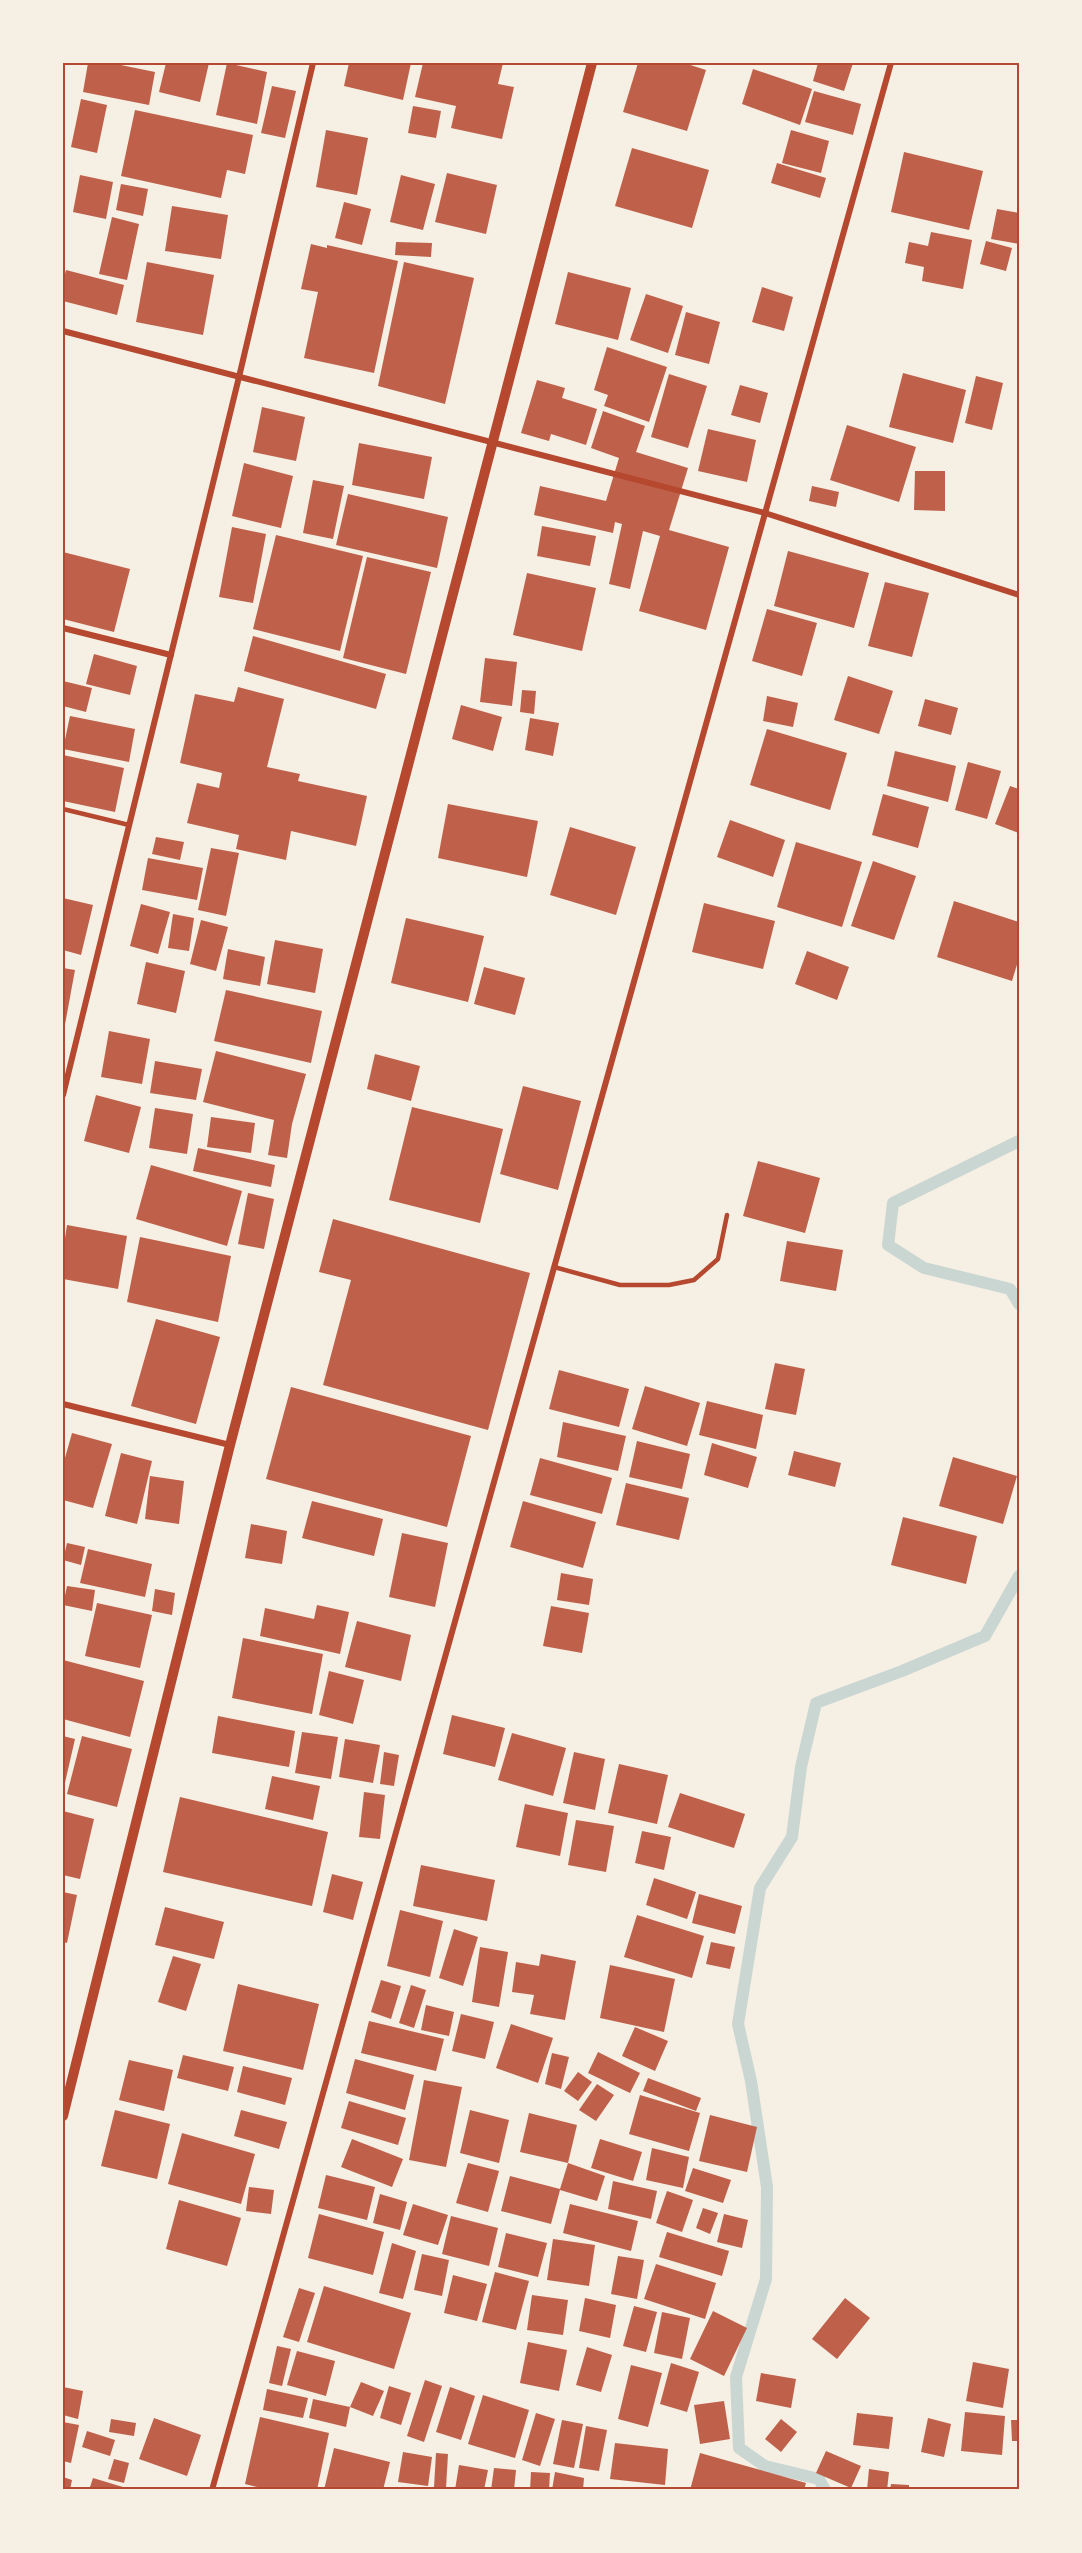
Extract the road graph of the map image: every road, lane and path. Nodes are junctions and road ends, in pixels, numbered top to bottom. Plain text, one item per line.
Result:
1 (313, 63) edge
2 (592, 63) edge
3 (891, 63) edge
4 (63, 331) edge
5 (239, 377) junction
6 (492, 443) junction
7 (765, 513) junction
8 (1019, 595) edge
9 (63, 628) edge
10 (171, 656) junction
11 (63, 809) edge
12 (129, 825) junction
13 (63, 1095) edge
14 (727, 1215) dead end
15 (554, 1267) junction
16 (63, 1404) edge
17 (230, 1445) junction
18 (63, 2116) edge
19 (212, 2490) edge

1 - 5 street
2 - 6 street
3 - 7 street
4 - 5 street
5 - 6 street
5 - 10 street
6 - 7 street
6 - 17 street
7 - 8 street
7 - 15 street
9 - 10 street
10 - 12 street
11 - 12 lane
12 - 13 street
14 - 15 lane
15 - 19 street
16 - 17 street
17 - 18 street

